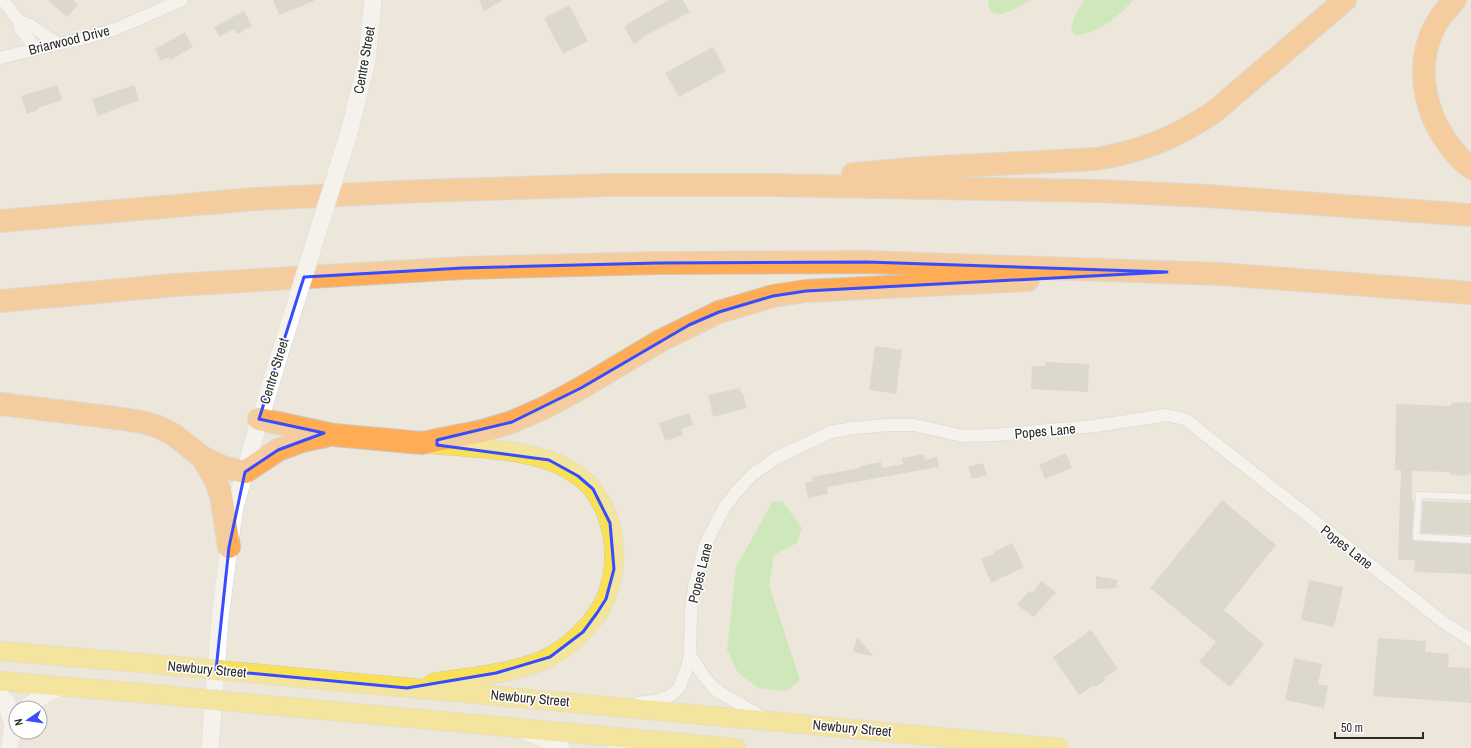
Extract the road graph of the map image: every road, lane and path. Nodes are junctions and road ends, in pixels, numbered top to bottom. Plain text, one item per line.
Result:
1 (4, 0) edge
2 (182, 0) edge
3 (373, 0) edge
4 (1346, 0) edge
5 (1455, 0) edge
6 (19, 20) junction
7 (59, 44) junction
8 (36, 48) junction
9 (0, 58) edge
10 (1471, 168) edge
11 (767, 184) junction
12 (1471, 215) edge
13 (0, 221) edge
14 (1167, 272) junction
15 (1471, 293) edge
16 (0, 301) edge
17 (5, 406) edge
18 (259, 419) junction
19 (334, 434) junction
20 (422, 443) junction
21 (202, 457) junction
22 (245, 472) junction
23 (1471, 497) edge
24 (1471, 540) edge
25 (229, 546) junction
26 (0, 638) edge
27 (1471, 640) edge
28 (0, 651) edge
29 (38, 654) junction
30 (690, 655) junction
31 (0, 681) edge
32 (63, 686) junction
33 (407, 688) junction
34 (0, 696) edge
35 (36, 700) edge
36 (8, 707) edge
37 (622, 707) junction
38 (770, 721) junction
39 (515, 728) junction
40 (666, 741) junction
41 (210, 748) edge
42 (561, 748) edge
43 (616, 748) edge
44 (736, 748) edge
45 (1059, 748) edge

1 - 6 street
2 - 7 street, Briarwood Drive
3 - 18 main road, Centre Street, bridge
4 - 11 highway
5 - 10 highway
6 - 7 street
6 - 8 street
7 - 8 street, Briarwood Drive
8 - 9 street, Briarwood Drive
11 - 12 highway
11 - 13 highway
14 - 15 highway
14 - 16 highway
14 - 20 highway
17 - 21 highway
18 - 19 highway
18 - 22 main road, Centre Street
19 - 20 highway
19 - 22 highway
20 - 33 main road
21 - 22 highway
21 - 25 highway
22 - 25 main road, Centre Street
23 - 24 lane
25 - 41 main road, Centre Street
26 - 29 main road
27 - 30 street, Popes Lane
28 - 29 main road, Newbury Street
29 - 33 main road, Newbury Street, bridge
30 - 37 street, Popes Lane
30 - 38 street
31 - 32 main road
32 - 35 main road
32 - 39 main road, bridge
33 - 37 main road, Newbury Street
34 - 36 main road
37 - 38 main road, Newbury Street
38 - 45 main road, Newbury Street
39 - 40 main road
39 - 42 main road
40 - 43 main road
40 - 44 main road

